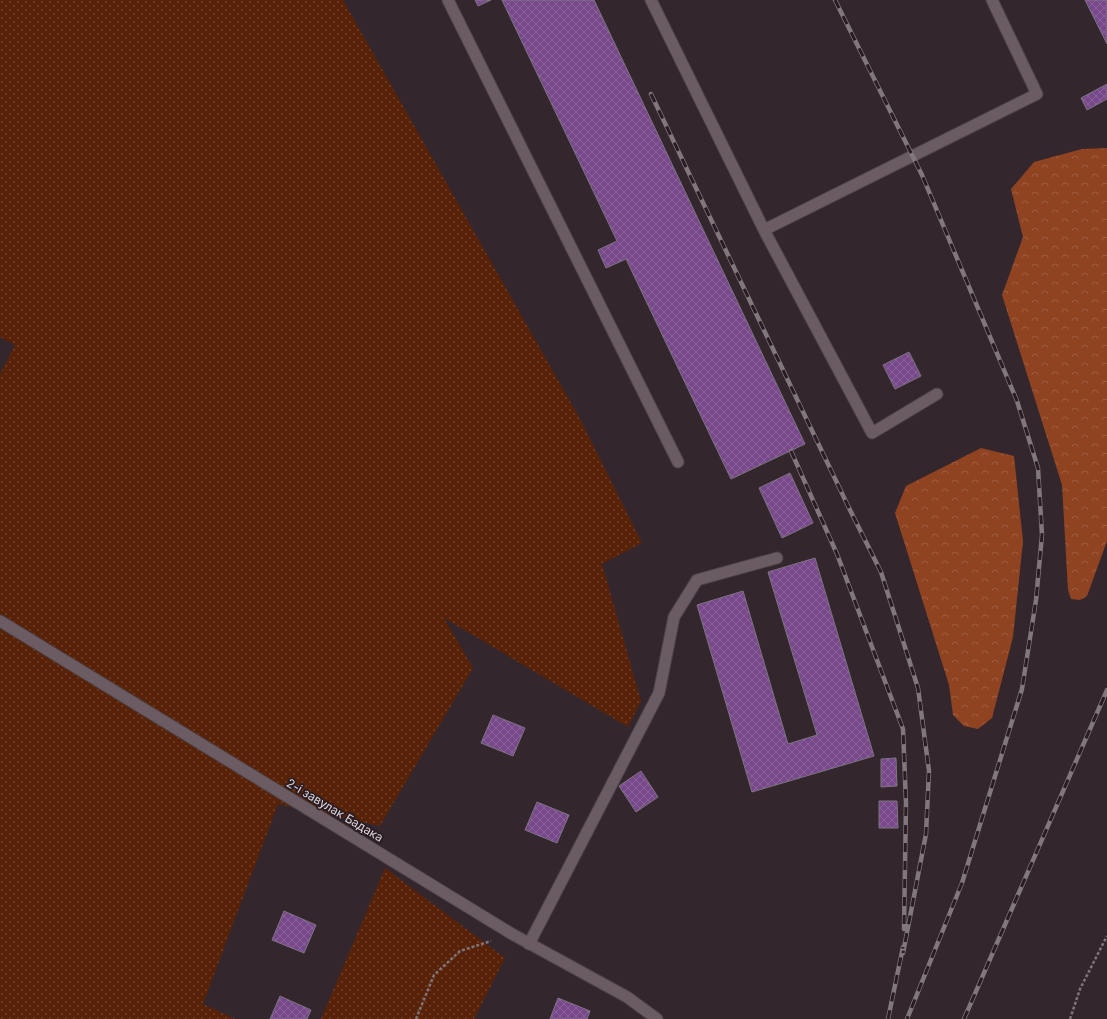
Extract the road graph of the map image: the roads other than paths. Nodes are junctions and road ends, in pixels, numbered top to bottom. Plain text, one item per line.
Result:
1 (448, 0) edge
2 (651, 0) edge
3 (992, 0) edge
4 (764, 230) junction
5 (937, 394) dead end
6 (678, 462) dead end
7 (777, 558) dead end
8 (0, 621) edge
9 (529, 944) junction
10 (657, 1019) edge

1 - 6 street
2 - 4 street
3 - 4 street
4 - 5 street
7 - 9 street
8 - 9 street, 2-і завулак Бадака
9 - 10 street, 2-і завулак Бадака

